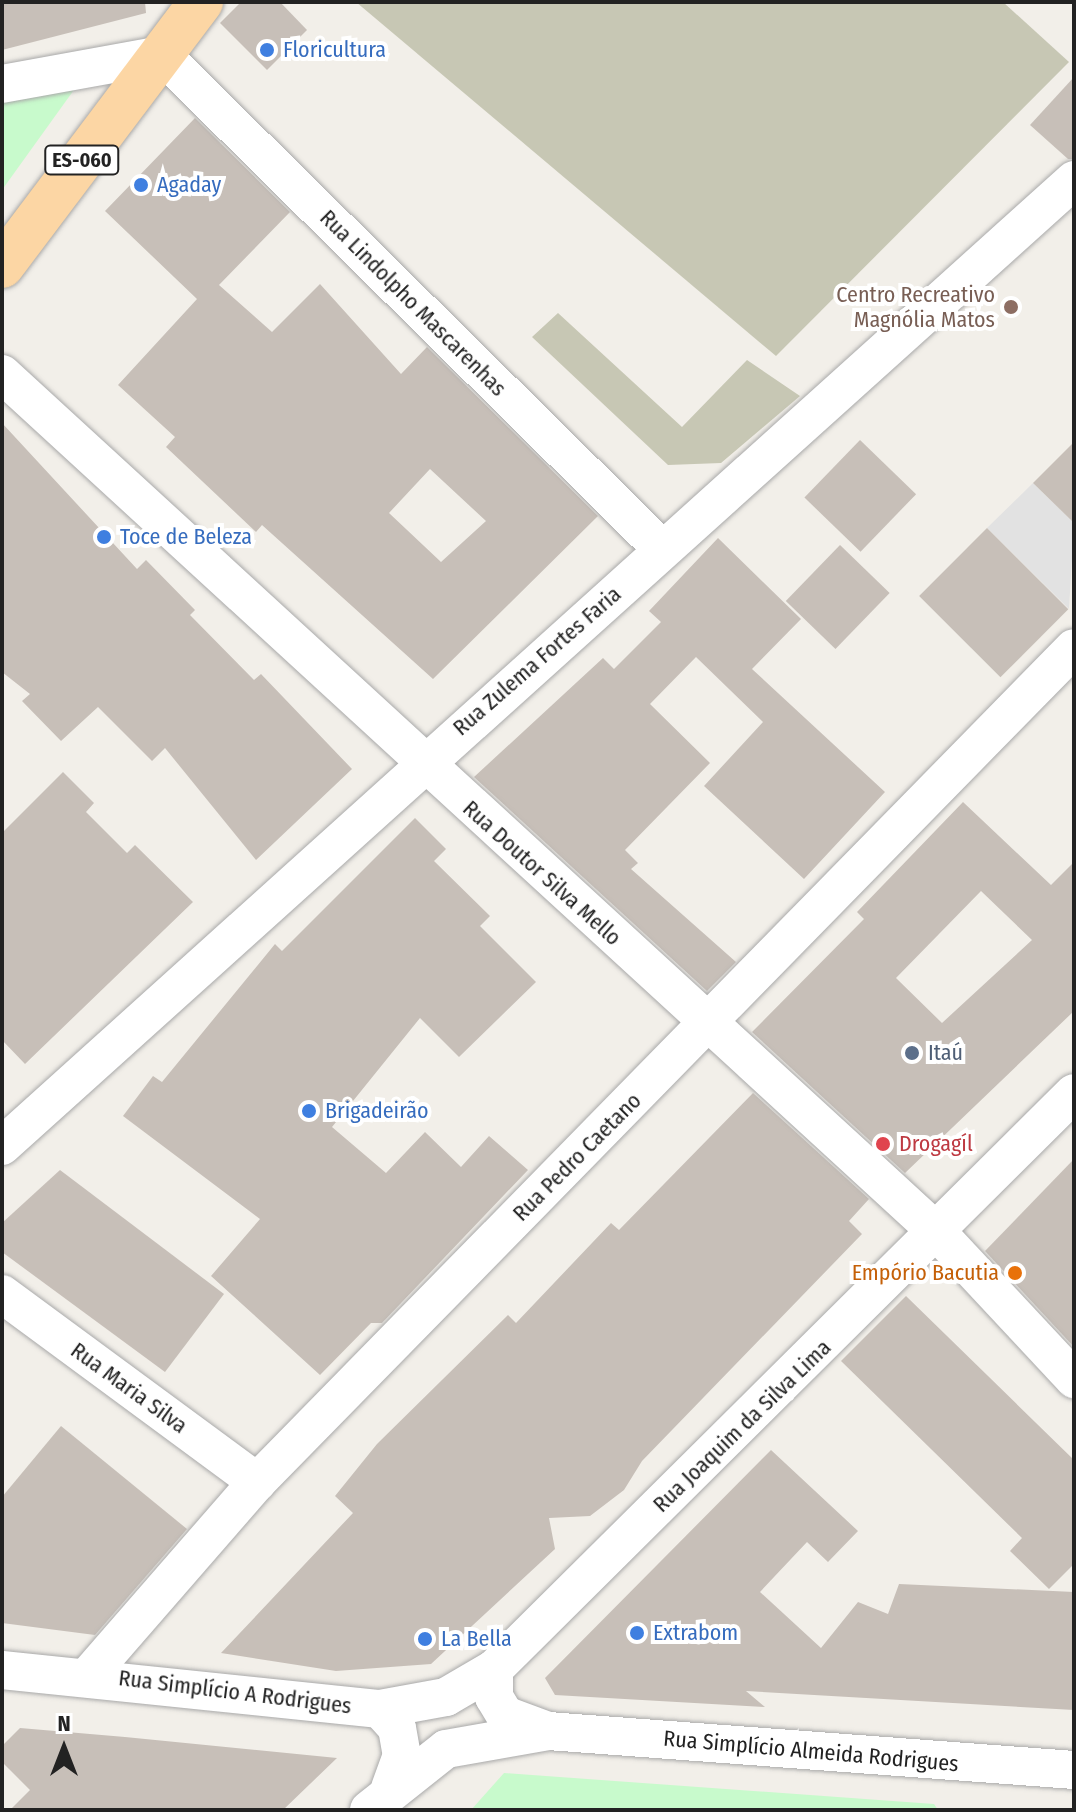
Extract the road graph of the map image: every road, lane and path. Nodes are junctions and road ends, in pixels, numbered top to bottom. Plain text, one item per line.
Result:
1 (201, 2) edge
2 (162, 55) junction
3 (2, 84) edge
4 (1074, 180) edge
5 (2, 266) edge
6 (2, 374) edge
7 (663, 550) junction
8 (1074, 648) edge
9 (422, 763) junction
10 (708, 1025) junction
11 (1074, 1093) edge
12 (2, 1146) edge
13 (938, 1233) junction
14 (2, 1294) edge
15 (1074, 1379) edge
16 (257, 1482) junction
17 (494, 1669) junction
18 (2, 1670) edge
19 (89, 1675) junction
20 (380, 1709) junction
21 (548, 1731) junction
22 (1074, 1770) edge
23 (380, 1799) edge

1 - 2 main road, ES-060
2 - 3 street
2 - 5 main road, ES-060
2 - 7 street, Rua Lindolpho Mascarenhas
4 - 7 street, Rua Zulema Fortes Faria
6 - 9 street, Rua Doutor Silva Mello
7 - 9 street, Rua Zulema Fortes Faria
8 - 10 street, Rua Pedro Caetano
9 - 10 street, Rua Doutor Silva Mello
9 - 12 street, Rua Zulema Fortes Faria
10 - 13 street, Rua Doutor Silva Mello
10 - 16 street, Rua Pedro Caetano
11 - 13 street, Rua Joaquim da Silva Lima
13 - 15 street, Rua Doutor Silva Mello
13 - 17 street, Rua Joaquim da Silva Lima
14 - 16 street, Rua Maria Silva
16 - 19 street, Rua Pedro Caetano
17 - 20 street, Rua Joaquim da Silva Lima
17 - 21 street
18 - 19 street, Rua Simplício A Rodrigues
19 - 20 street, Rua Simplício A Rodrigues
20 - 23 street, Rua Simplício A Rodrigues
21 - 22 street, Rua Simplício Almeida Rodrigues
21 - 23 street

